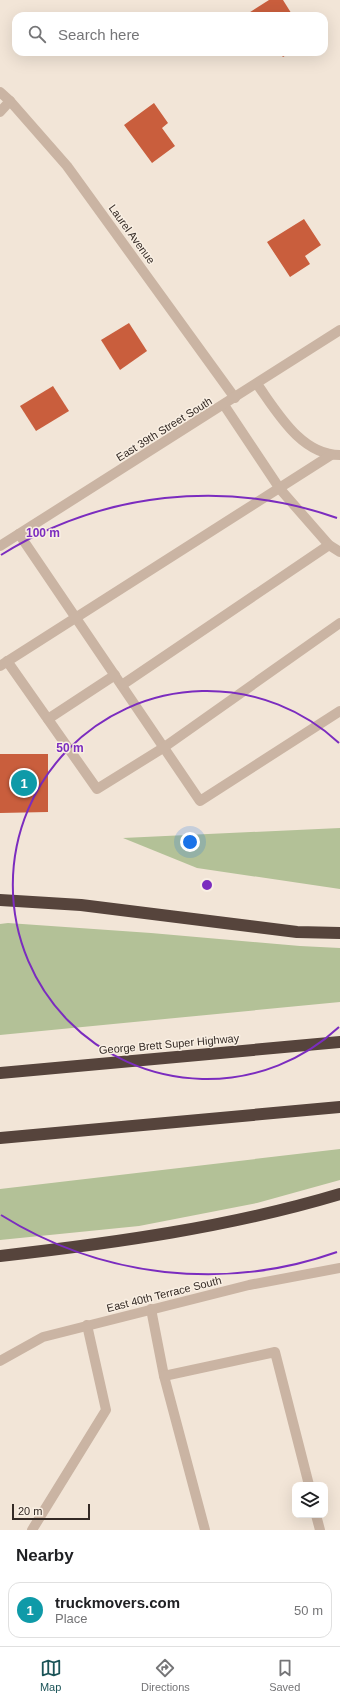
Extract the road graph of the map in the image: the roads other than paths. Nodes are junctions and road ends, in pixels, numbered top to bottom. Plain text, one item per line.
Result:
1 (0, 92) edge
2 (10, 101) junction
3 (0, 112) edge
4 (340, 330) edge
5 (257, 384) junction
6 (235, 398) junction
7 (224, 405) junction
8 (336, 455) edge
9 (280, 489) junction
10 (19, 534) junction
11 (329, 545) junction
12 (0, 546) edge
13 (340, 552) edge
14 (76, 618) junction
15 (340, 623) edge
16 (3, 663) edge
17 (115, 675) junction
18 (122, 685) junction
19 (340, 711) edge
20 (48, 719) junction
21 (164, 748) junction
22 (0, 900) edge
23 (340, 933) edge
24 (340, 1042) edge
25 (0, 1073) edge
26 (340, 1107) edge
27 (0, 1138) edge
28 (340, 1194) edge
29 (0, 1256) edge
30 (340, 1268) edge
31 (150, 1309) junction
32 (87, 1325) junction
33 (0, 1361) edge
34 (164, 1376) junction
35 (308, 1482) edge
36 (317, 1518) edge
37 (32, 1530) edge
38 (205, 1530) edge
39 (320, 1530) edge

1 - 2 street, Laurel Avenue
2 - 3 street
2 - 6 street, Laurel Avenue
4 - 5 street, East 39th Street South
5 - 6 street, East 39th Street South
5 - 8 street
6 - 7 street, East 39th Street South
7 - 9 street
7 - 10 street, East 39th Street South
8 - 9 street
9 - 11 street
9 - 14 street
10 - 12 street, East 39th Street South
10 - 14 street
11 - 13 street
11 - 18 street
14 - 16 street
14 - 17 street
15 - 21 street
16 - 20 street
17 - 18 street
17 - 20 street
18 - 21 street
19 - 21 street
20 - 21 street
22 - 23 highway
24 - 25 highway, George Brett Super Highway
26 - 27 highway
28 - 29 highway
30 - 31 street, East 40th Terrace South
31 - 32 street, East 40th Terrace South
31 - 34 street
32 - 33 street, East 40th Terrace South
32 - 37 street
34 - 35 street
34 - 38 street
36 - 39 street

